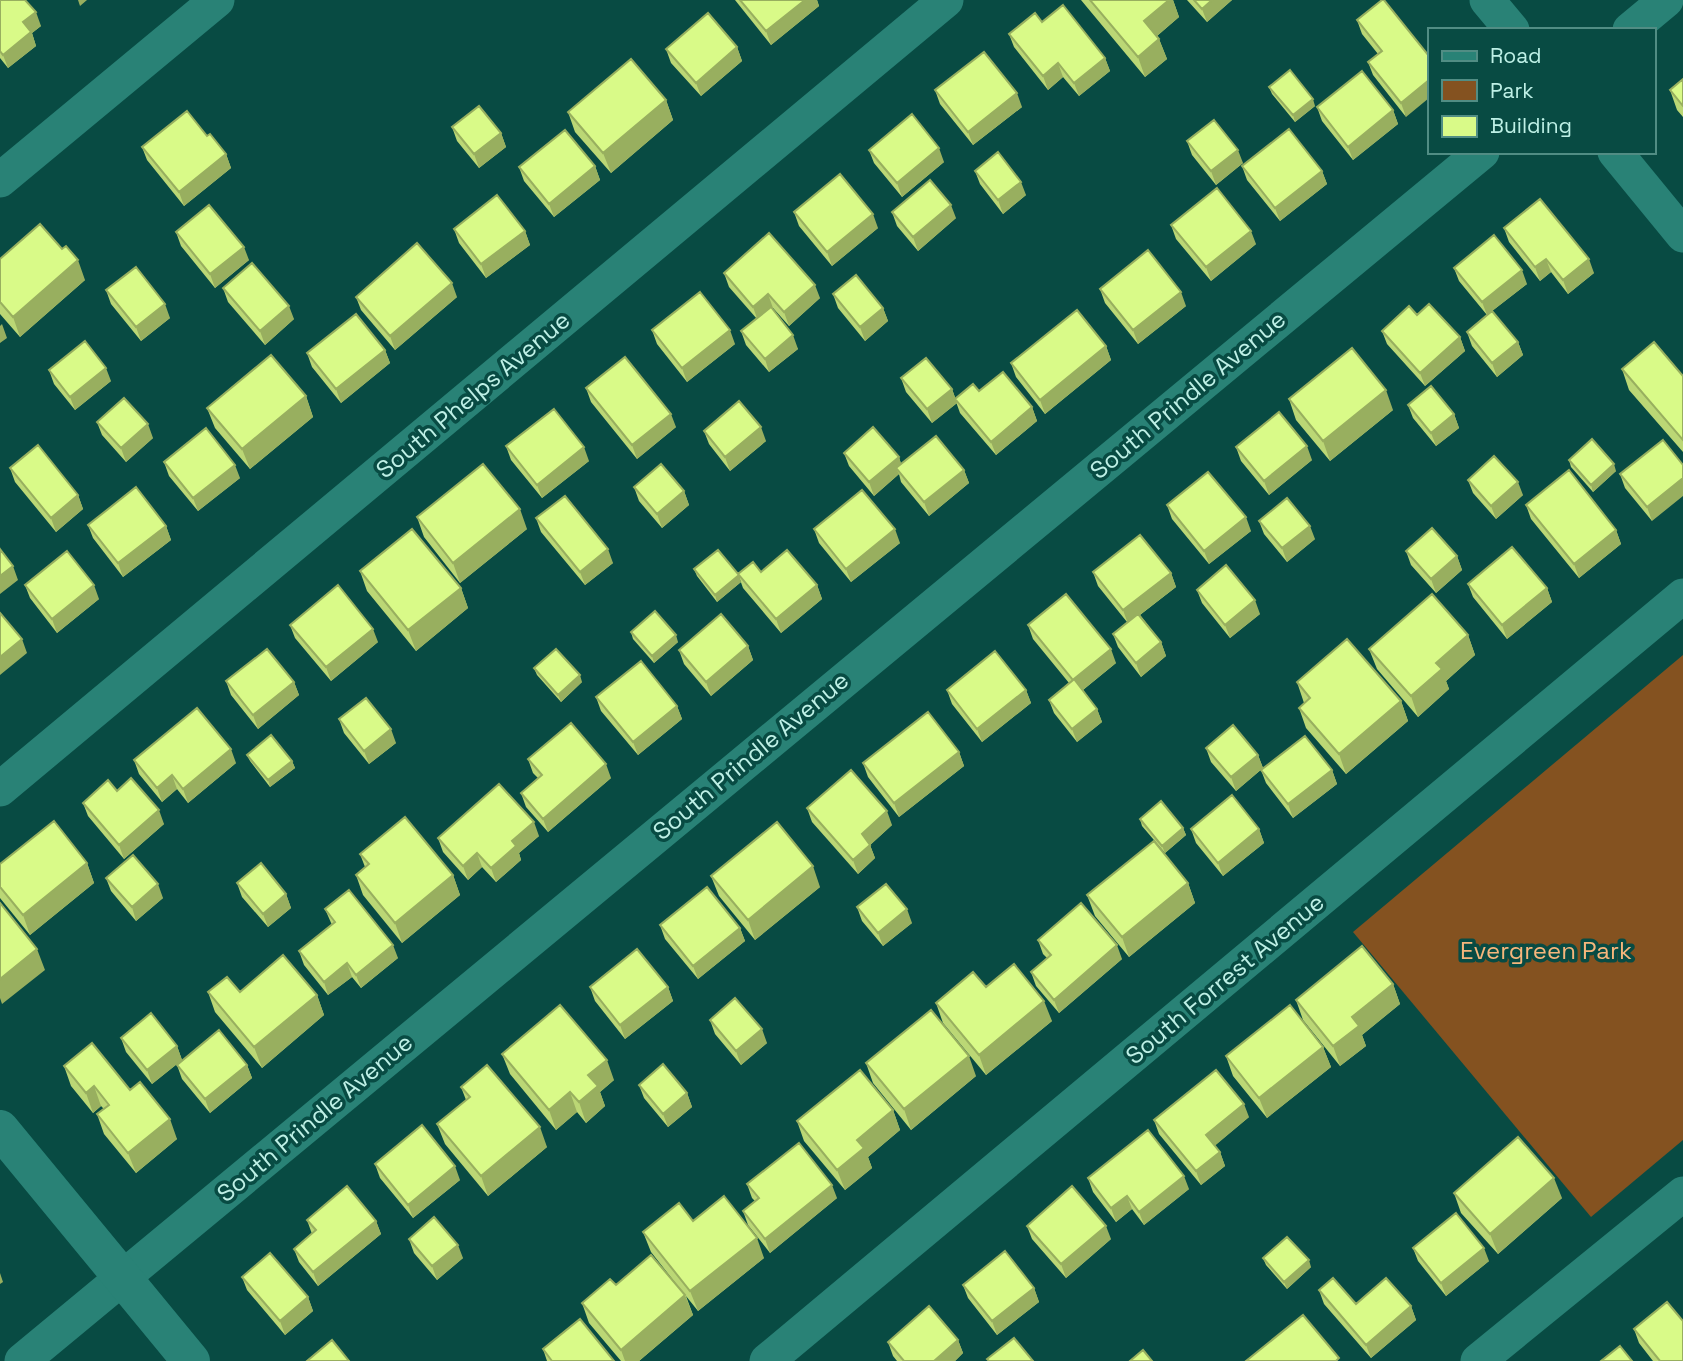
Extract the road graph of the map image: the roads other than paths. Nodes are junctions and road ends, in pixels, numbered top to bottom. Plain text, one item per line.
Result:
1 (217, 0) edge
2 (946, 0) edge
3 (1487, 0) edge
4 (1666, 0) edge
5 (1510, 28) edge
6 (1632, 28) edge
7 (1480, 154) edge
8 (1617, 154) edge
9 (0, 180) edge
10 (1683, 235) edge
11 (1683, 596) edge
12 (0, 789) edge
13 (0, 1129) edge
14 (1683, 1194) edge
15 (122, 1278) junction
16 (22, 1361) edge
17 (191, 1361) edge
18 (767, 1361) edge
19 (1478, 1361) edge

1 - 9 street
2 - 12 street, South Phelps Avenue
3 - 5 street
4 - 6 street
7 - 15 street, South Prindle Avenue
8 - 10 street
11 - 18 street, South Forrest Avenue
13 - 15 main road
14 - 19 street
15 - 16 street, South Prindle Avenue
15 - 17 main road

